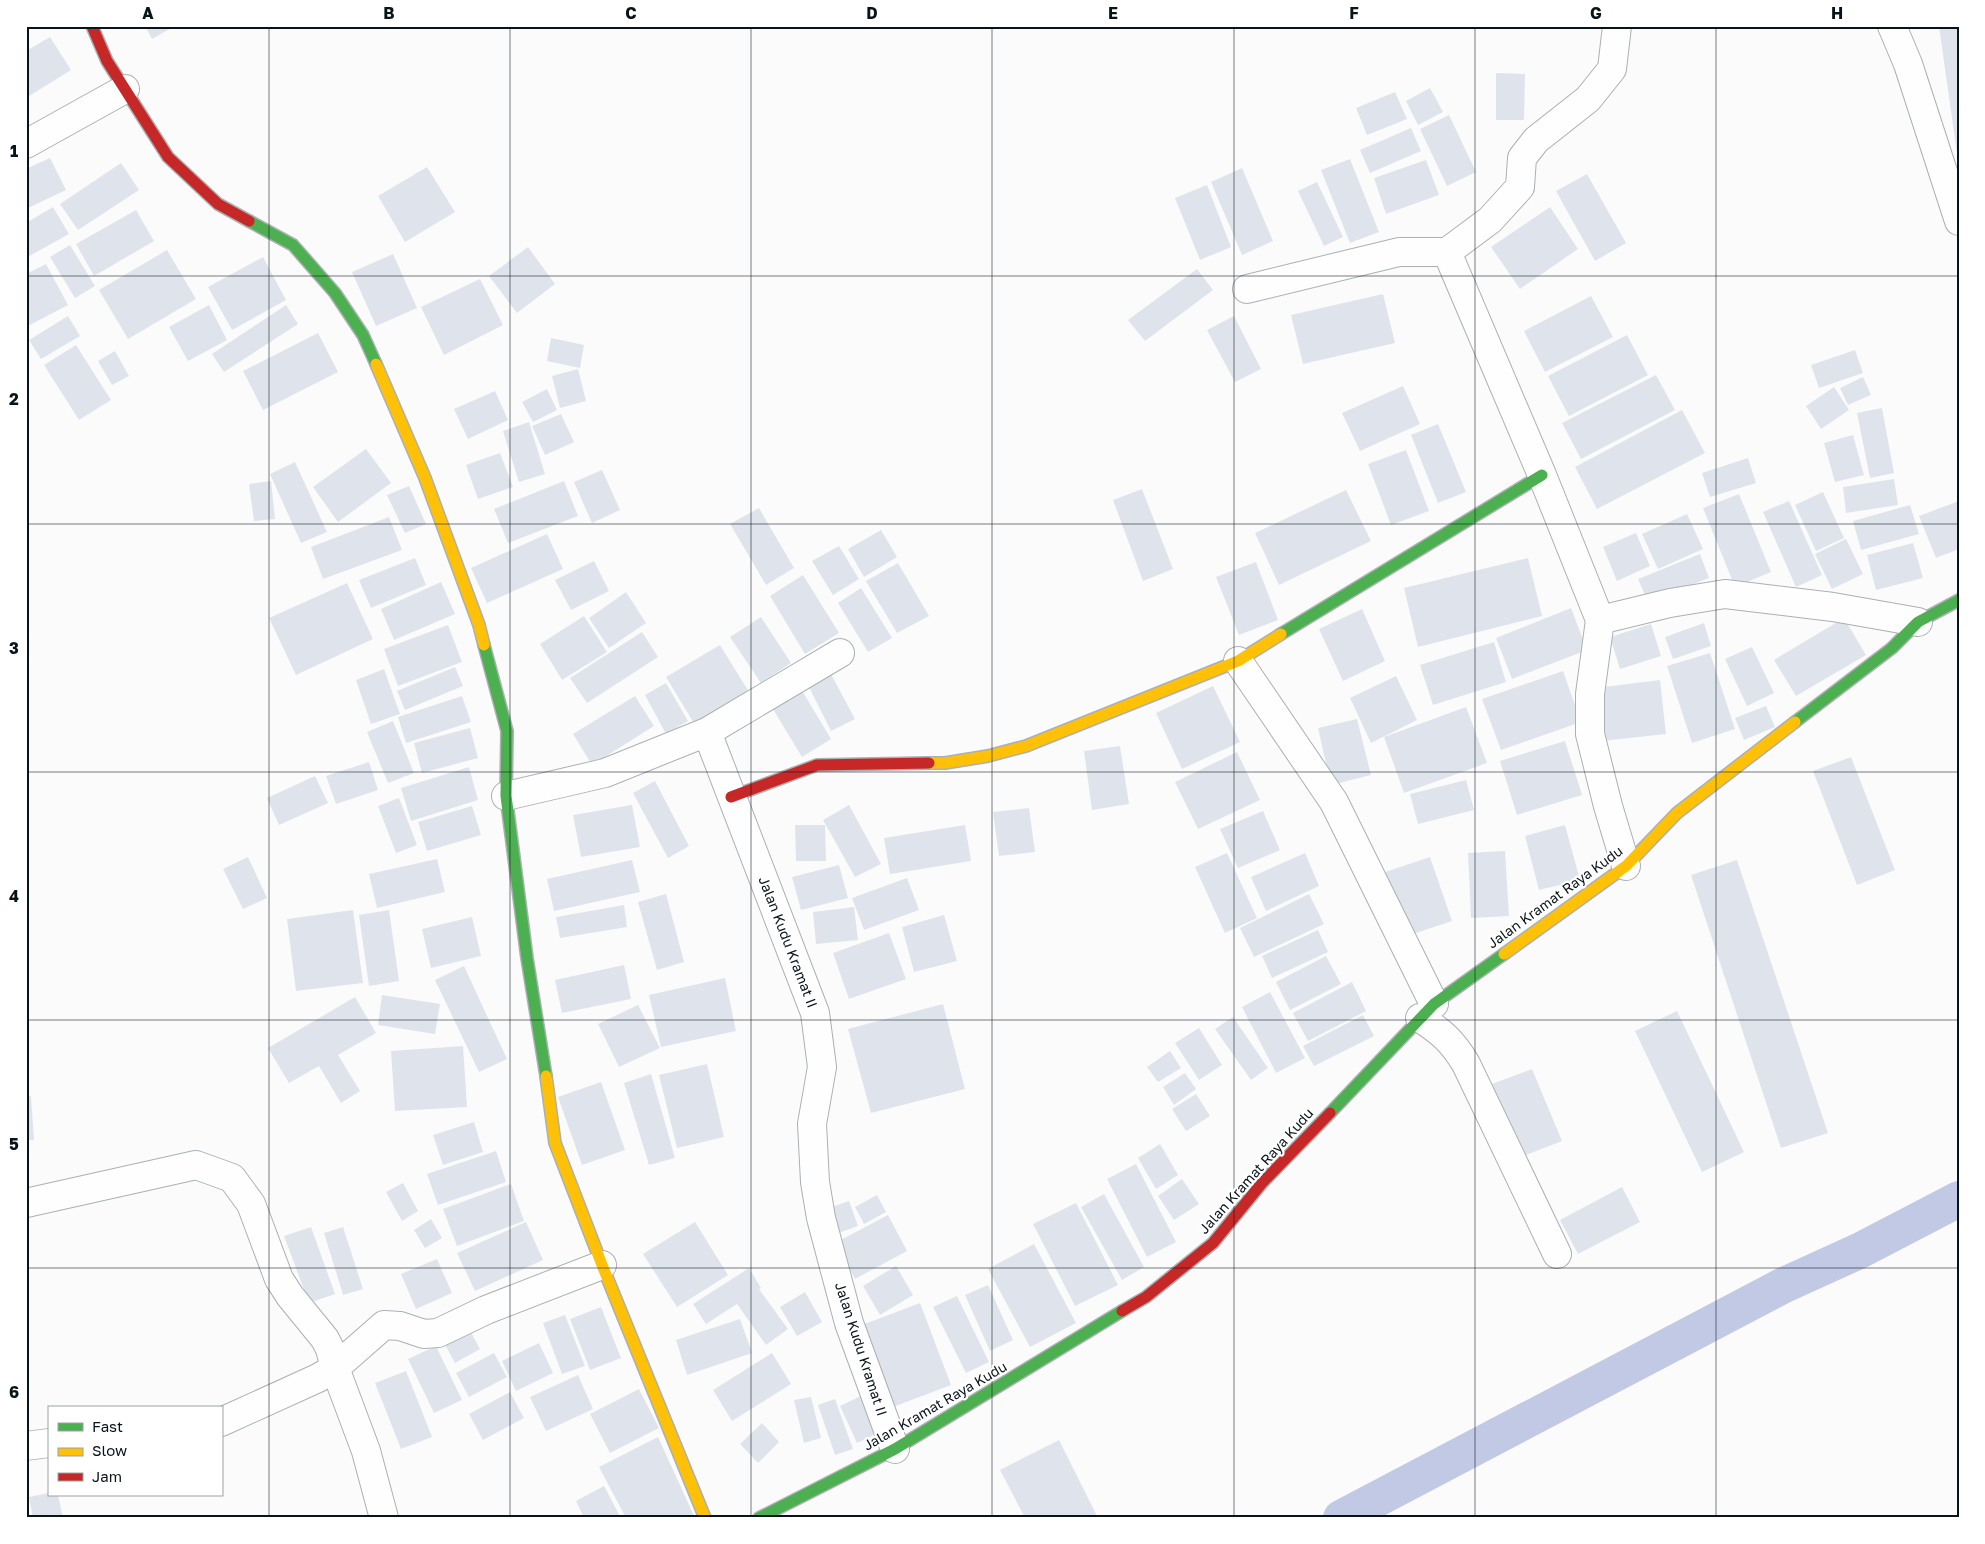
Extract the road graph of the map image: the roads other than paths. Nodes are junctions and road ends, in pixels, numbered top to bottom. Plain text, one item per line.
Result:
1 (92, 26) edge
2 (1618, 26) edge
3 (1892, 26) edge
4 (125, 90) junction
5 (26, 144) edge
6 (1959, 221) edge
7 (1447, 252) junction
8 (1247, 288) dead end
9 (1542, 475) junction
10 (1959, 600) edge
11 (1600, 620) junction
12 (1918, 622) junction
13 (840, 653) dead end
14 (1238, 662) junction
15 (706, 732) junction
16 (506, 796) junction
17 (731, 797) junction
18 (1626, 866) junction
19 (1427, 1011) junction
20 (26, 1203) edge
21 (1557, 1254) dead end
22 (602, 1266) junction
23 (335, 1368) junction
24 (222, 1422) edge
25 (48, 1443) edge
26 (26, 1446) edge
27 (895, 1449) junction
28 (384, 1518) edge
29 (705, 1518) edge
30 (760, 1518) edge

1 - 4 street
2 - 7 street
3 - 6 street
4 - 5 street
4 - 16 street
7 - 8 street
7 - 9 street
9 - 11 street
9 - 14 street
10 - 12 street, Jalan Kramat Raya Kudu
11 - 12 street
11 - 18 street
12 - 18 street, Jalan Kramat Raya Kudu
13 - 15 street
14 - 17 street
14 - 19 street
15 - 16 street
15 - 17 street, Jalan Kudu Kramat II
16 - 22 street
17 - 27 street, Jalan Kudu Kramat II
18 - 19 street, Jalan Kramat Raya Kudu
19 - 21 street
19 - 27 street, Jalan Kramat Raya Kudu
20 - 23 street
22 - 23 street
22 - 29 street
23 - 24 street
23 - 28 street
25 - 26 street
27 - 30 street, Jalan Kramat Raya Kudu

